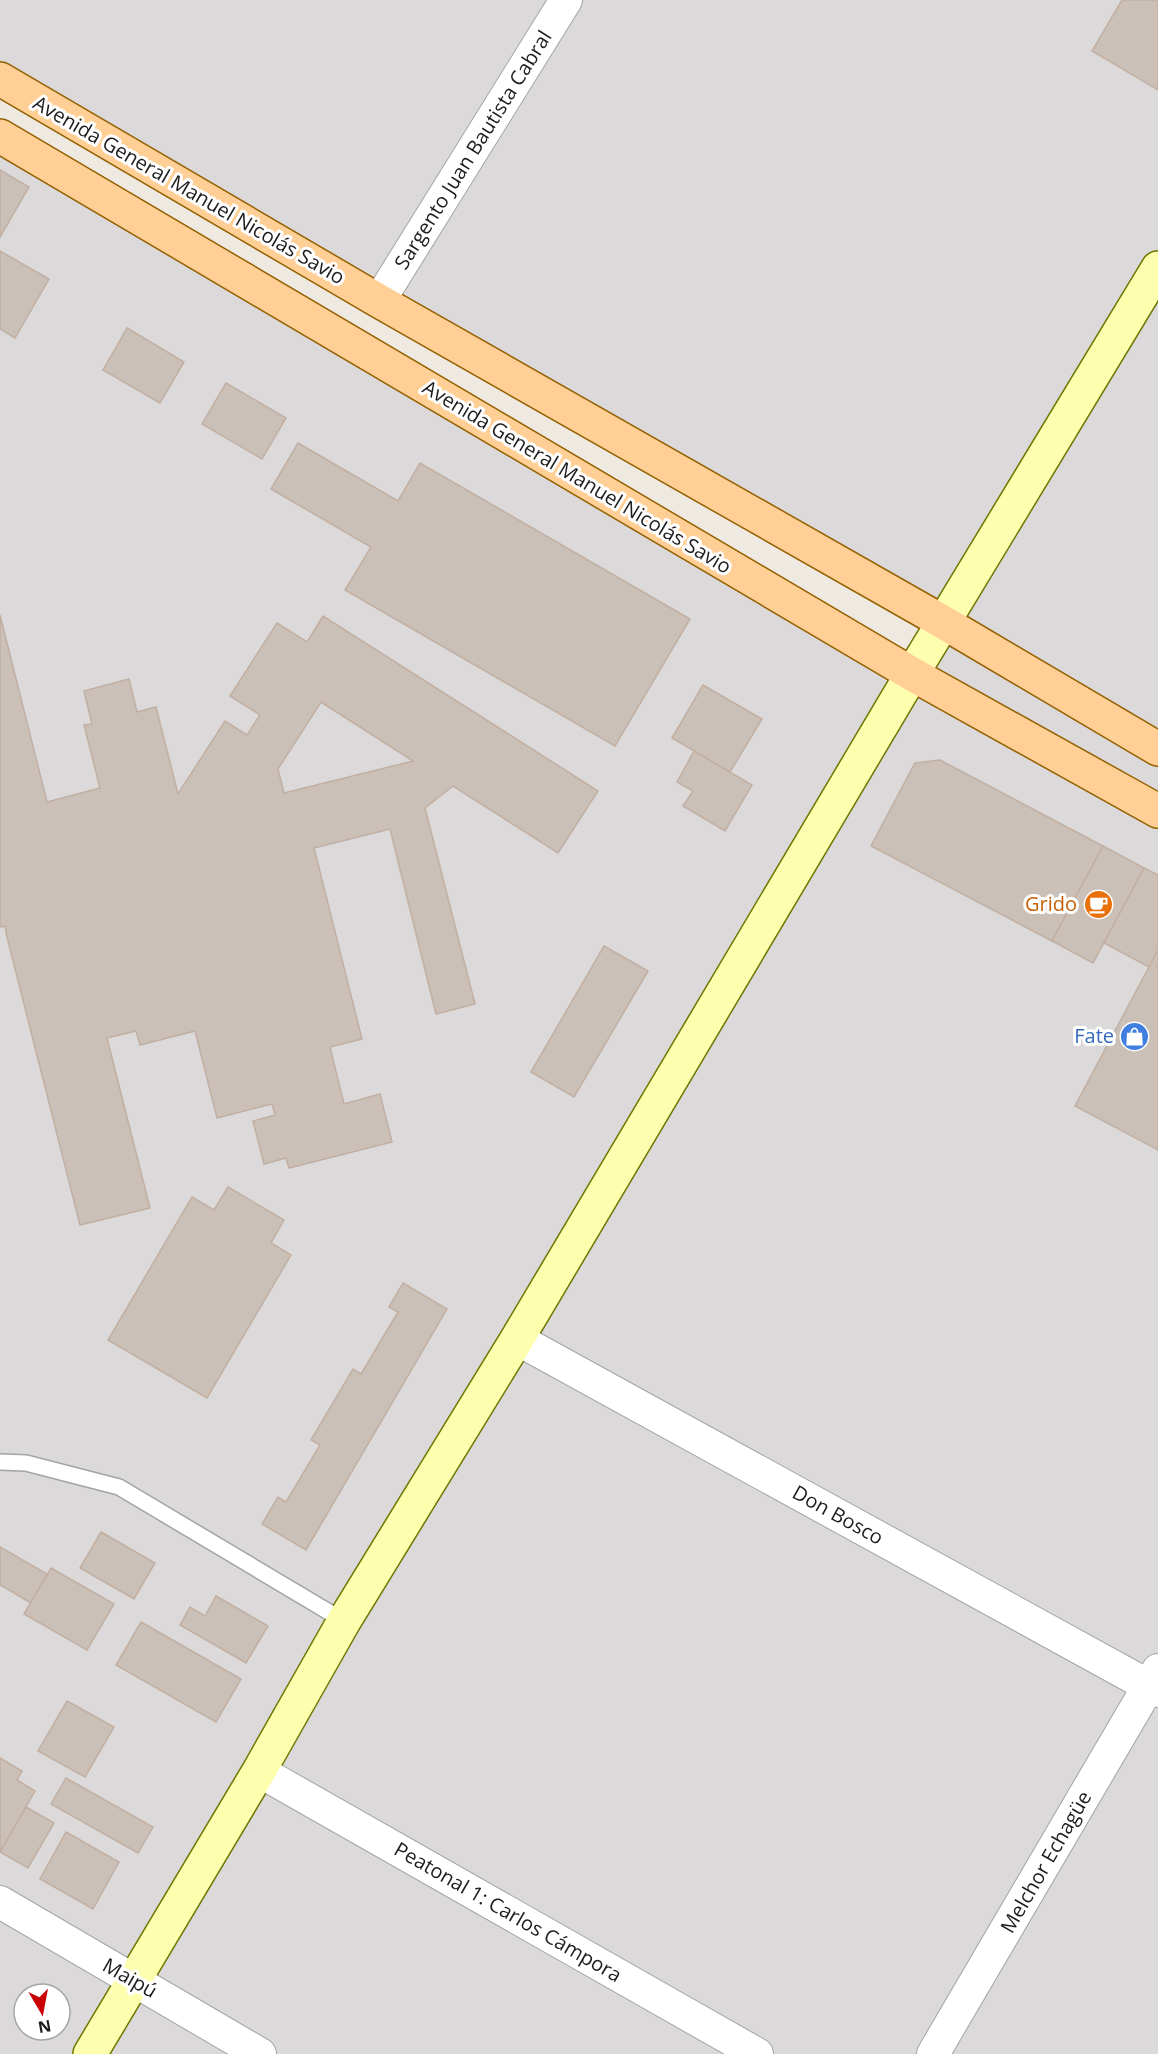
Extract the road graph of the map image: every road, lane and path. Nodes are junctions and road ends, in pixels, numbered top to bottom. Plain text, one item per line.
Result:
1 (566, 0) edge
2 (0, 79) edge
3 (0, 136) edge
4 (1158, 268) edge
5 (380, 301) junction
6 (943, 622) junction
7 (912, 674) junction
8 (1158, 749) edge
9 (1158, 812) edge
10 (517, 1339) junction
11 (0, 1462) edge
12 (344, 1620) junction
13 (1155, 1683) edge
14 (259, 1771) junction
15 (0, 1902) edge
16 (134, 1980) junction
17 (90, 2054) edge
18 (260, 2054) edge
19 (757, 2054) edge
20 (933, 2054) edge

1 - 5 street, Sargento Juan Bautista Cabral
2 - 5 main road, Avenida General Manuel Nicolás Savio
3 - 7 main road, Avenida General Manuel Nicolás Savio
4 - 6 main road
5 - 6 main road, Avenida General Manuel Nicolás Savio
6 - 7 main road
6 - 8 main road, Avenida General Manuel Nicolás Savio
7 - 9 main road, Avenida General Manuel Nicolás Savio
7 - 10 main road
10 - 12 main road
10 - 13 street, Don Bosco
11 - 12 lane
12 - 14 main road
13 - 20 street, Melchor Echagüe
14 - 16 main road
14 - 19 street, Peatonal 1: Carlos Cámpora
15 - 16 street, Maipú
16 - 17 main road
16 - 18 street, Maipú

